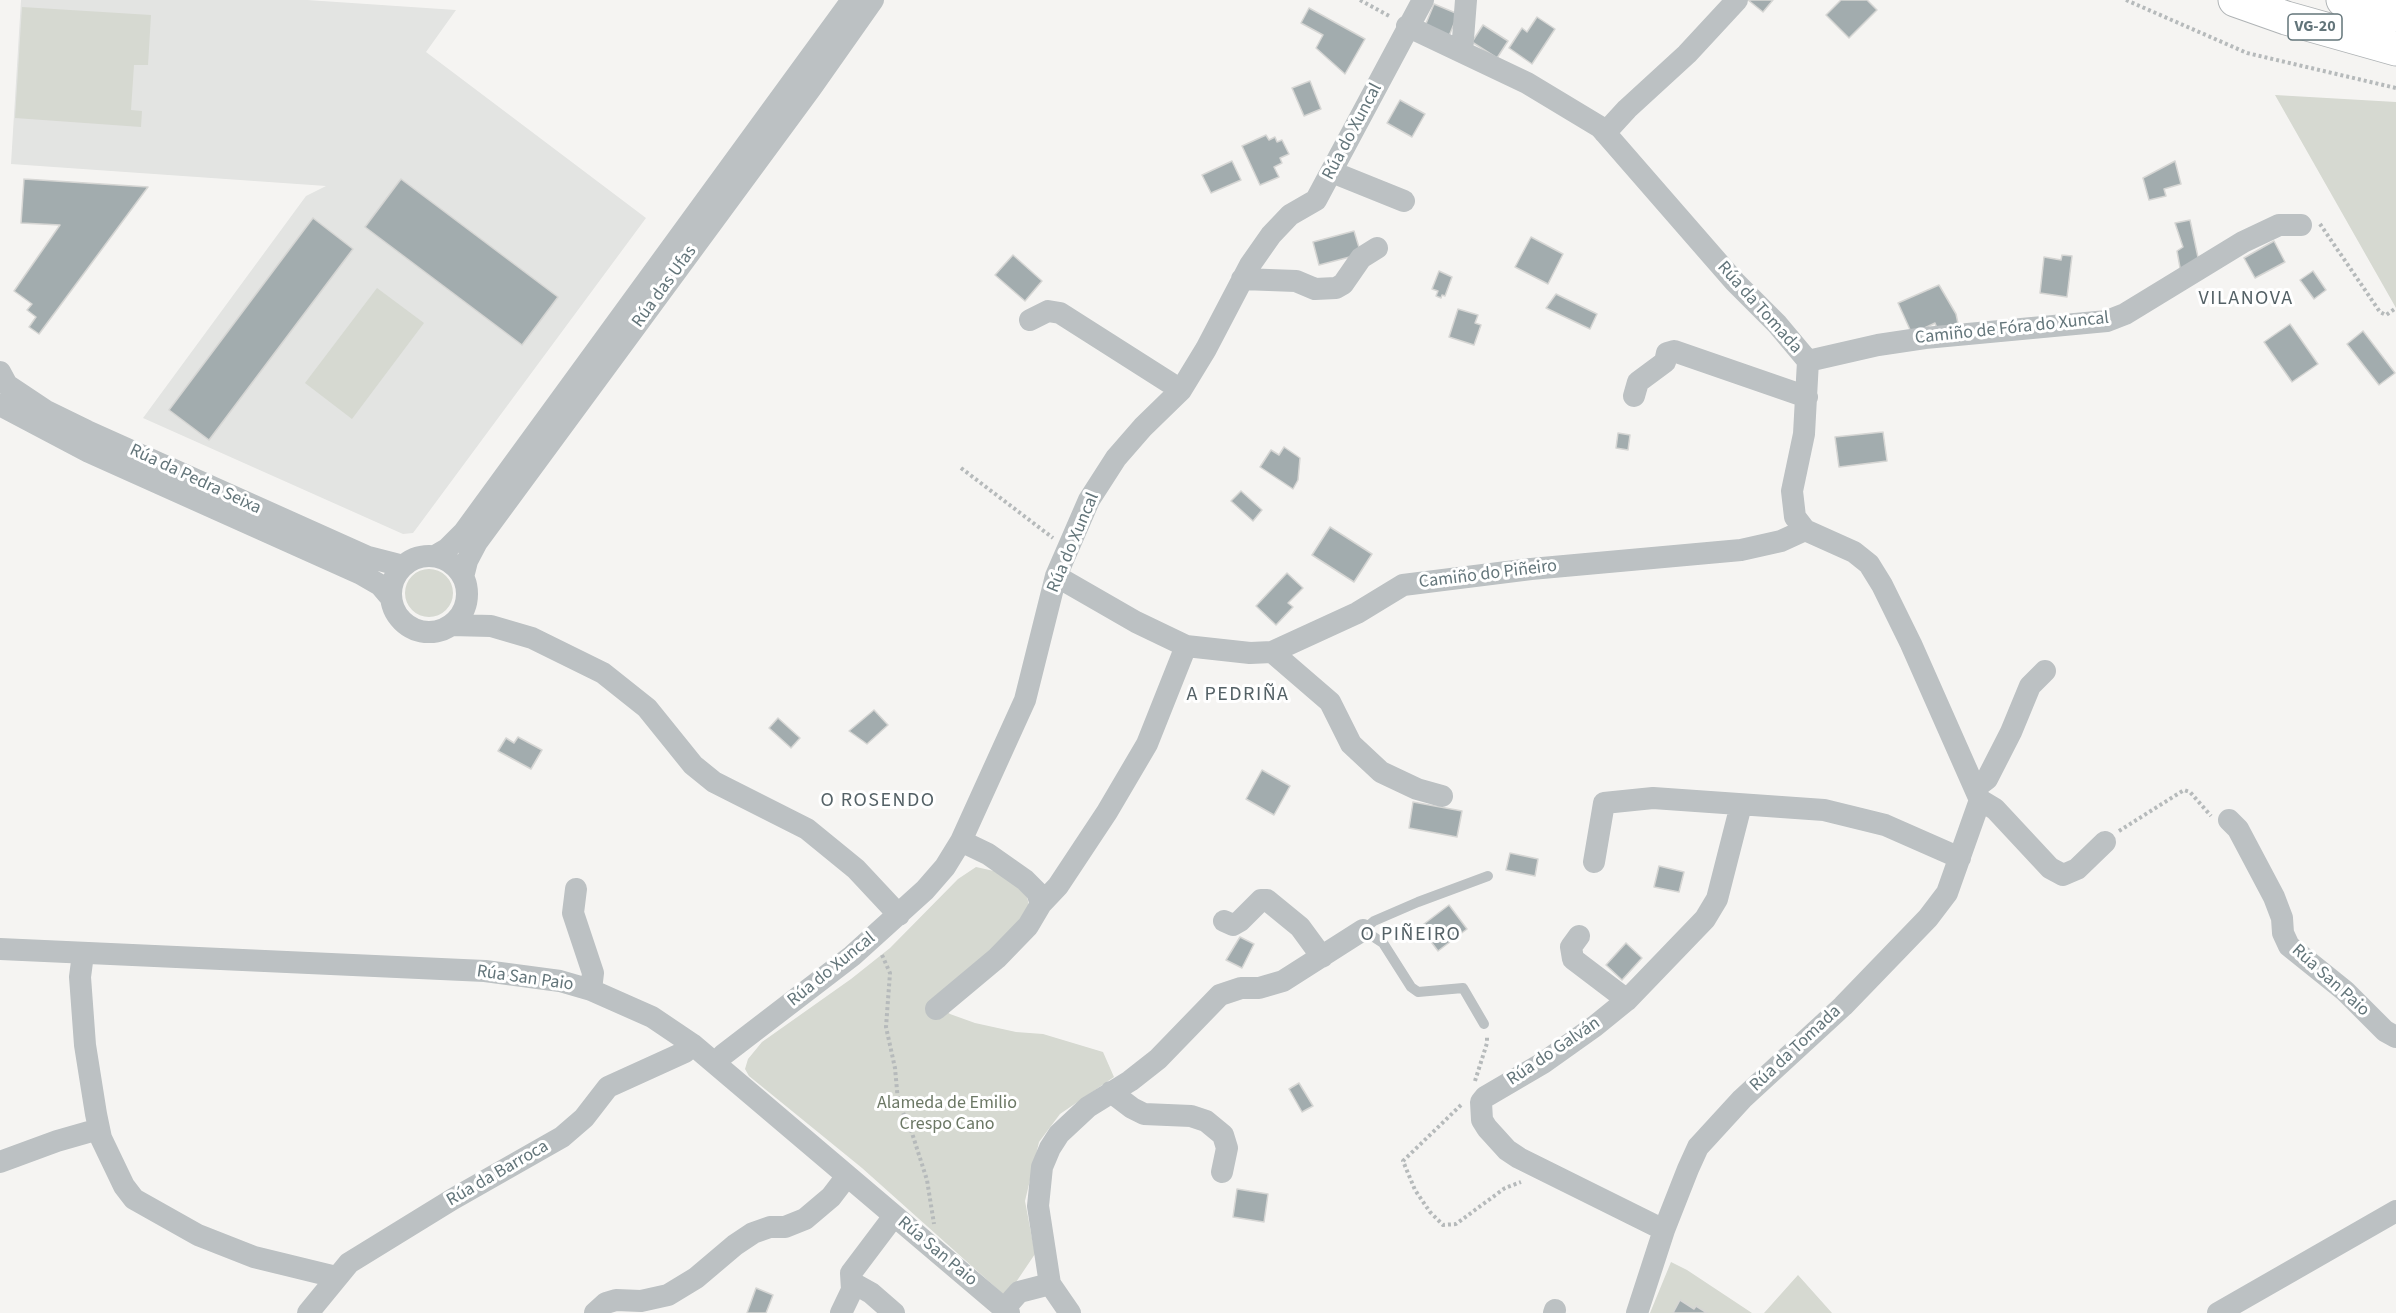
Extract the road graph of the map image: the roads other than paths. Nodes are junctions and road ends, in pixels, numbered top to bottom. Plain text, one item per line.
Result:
1 (852, 0) edge
2 (873, 0) edge
3 (1423, 0) edge
4 (1466, 0) edge
5 (1737, 0) edge
6 (2235, 0) edge
7 (2343, 0) edge
8 (2396, 15) edge
9 (1407, 26) junction
10 (2396, 49) edge
11 (1462, 52) junction
12 (1605, 133) junction
13 (1332, 172) junction
14 (1404, 201) dead end
15 (2295, 225) road end
16 (1377, 248) dead end
17 (1242, 279) junction
18 (1030, 320) dead end
19 (1808, 361) junction
20 (0, 372) edge
21 (1181, 390) junction
22 (1634, 396) dead end
23 (1807, 398) junction
24 (0, 405) edge
25 (1805, 530) junction
26 (435, 556) junction
27 (403, 566) junction
28 (1056, 576) junction
29 (465, 586) junction
30 (391, 598) junction
31 (451, 625) junction
32 (491, 626) junction
33 (1186, 646) junction
34 (1272, 652) junction
35 (2045, 671) dead end
36 (1978, 794) junction
37 (1442, 796) dead end
38 (1741, 805) junction
39 (2229, 820) road end
40 (962, 841) junction
41 (2104, 842) road end
42 (1960, 858) junction
43 (1594, 862) dead end
44 (1488, 876) dead end
45 (576, 889) dead end
46 (1041, 904) junction
47 (899, 915) junction
48 (1224, 921) dead end
49 (1363, 930) junction
50 (1579, 936) dead end
51 (0, 949) edge
52 (83, 954) junction
53 (1322, 957) junction
54 (591, 990) junction
55 (1627, 1000) junction
56 (936, 1009) dead end
57 (1484, 1024) dead end
58 (2396, 1037) edge
59 (692, 1044) junction
60 (717, 1065) junction
61 (1111, 1092) junction
62 (99, 1129) junction
63 (0, 1162) edge
64 (1222, 1172) dead end
65 (847, 1176) junction
66 (2396, 1211) edge
67 (894, 1216) junction
68 (1664, 1230) junction
69 (336, 1277) junction
70 (853, 1283) junction
71 (1050, 1284) junction
72 (1006, 1311) edge
73 (308, 1313) edge
74 (595, 1313) edge
75 (842, 1313) edge
76 (894, 1313) edge
77 (1070, 1313) edge
78 (1637, 1313) edge
79 (2218, 1313) edge

1 - 26 street, Rúa das Ufas
2 - 29 street, Rúa das Ufas
3 - 9 street, Rúa do Xuncal
4 - 11 street
5 - 12 street
6 - 10 highway, VG-20
7 - 8 highway, VG-20
9 - 11 street, Rúa da Tomada
9 - 13 street, Rúa do Xuncal
11 - 12 street, Rúa da Tomada
12 - 19 street, Rúa da Tomada
13 - 14 street
13 - 17 street, Rúa do Xuncal
15 - 19 street, Camiño de Fóra do Xuncal
16 - 17 street
17 - 21 street, Rúa do Xuncal
18 - 21 street
19 - 23 street, Rúa da Tomada
20 - 27 street, Rúa da Pedra Seixa
21 - 28 street, Rúa do Xuncal
22 - 23 street
23 - 25 street, Rúa da Tomada
24 - 30 street, Rúa da Pedra Seixa
25 - 34 street, Camiño do Piñeiro
25 - 36 street
26 - 27 street
26 - 29 street
27 - 30 street
28 - 33 street, Camiño do Piñeiro
28 - 40 street, Rúa do Xuncal
29 - 31 street
29 - 32 street
30 - 31 street, Rúa da Pedra Seixa
31 - 32 street, Rúa da Pedra Seixa
32 - 47 street, Rúa da Pedra Seixa
33 - 34 street, Camiño do Piñeiro
33 - 46 street
34 - 37 street
35 - 36 street, Rúa da Tomada
36 - 41 street
36 - 42 street, Rúa da Tomada
38 - 42 street
38 - 43 street
38 - 55 street, Rúa do Galván
39 - 58 street, Rúa San Paio
40 - 46 street
40 - 47 street, Rúa do Xuncal
42 - 68 street, Rúa da Tomada
44 - 49 lane
45 - 54 street
46 - 56 street
47 - 60 street, Rúa do Xuncal
48 - 53 street
49 - 53 street
49 - 57 lane
50 - 55 street
51 - 52 street, Rúa San Paio
52 - 54 street, Rúa San Paio
52 - 62 street
53 - 61 street
54 - 59 street, Rúa San Paio
55 - 68 street, Rúa do Galván
59 - 60 street, Rúa San Paio
59 - 69 street, Rúa da Barroca
60 - 65 street, Rúa San Paio
61 - 64 street
61 - 71 street
62 - 63 street
62 - 69 street
65 - 67 street, Rúa San Paio
65 - 74 street
66 - 79 street
67 - 70 street
67 - 72 street, Rúa San Paio
68 - 78 street, Rúa da Tomada
69 - 73 street, Rúa da Barroca
70 - 75 street
70 - 76 street
71 - 72 street
71 - 77 street

